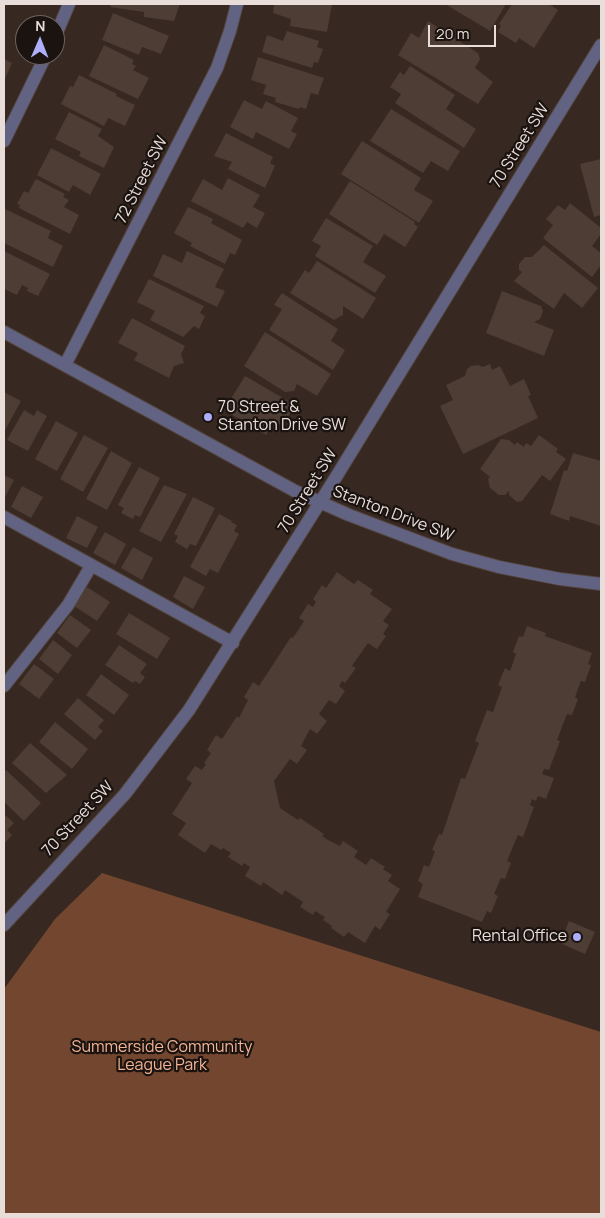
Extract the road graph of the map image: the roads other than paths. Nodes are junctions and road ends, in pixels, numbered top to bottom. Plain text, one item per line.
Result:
1 (237, 4) edge
2 (601, 45) edge
3 (41, 65) edge
4 (4, 141) edge
5 (4, 332) edge
6 (65, 365) junction
7 (320, 503) junction
8 (4, 518) edge
9 (92, 566) junction
10 (601, 584) edge
11 (233, 643) junction
12 (4, 686) edge
13 (4, 925) edge

1 - 6 street, 72 Street SW
2 - 7 street, 70 Street SW
3 - 4 street
5 - 6 street, Stanton Drive SW
6 - 7 street, Stanton Drive SW
7 - 10 street, Stanton Drive SW
7 - 11 street, 70 Street SW
8 - 9 street
9 - 11 street
9 - 12 street
11 - 13 street, 70 Street SW

